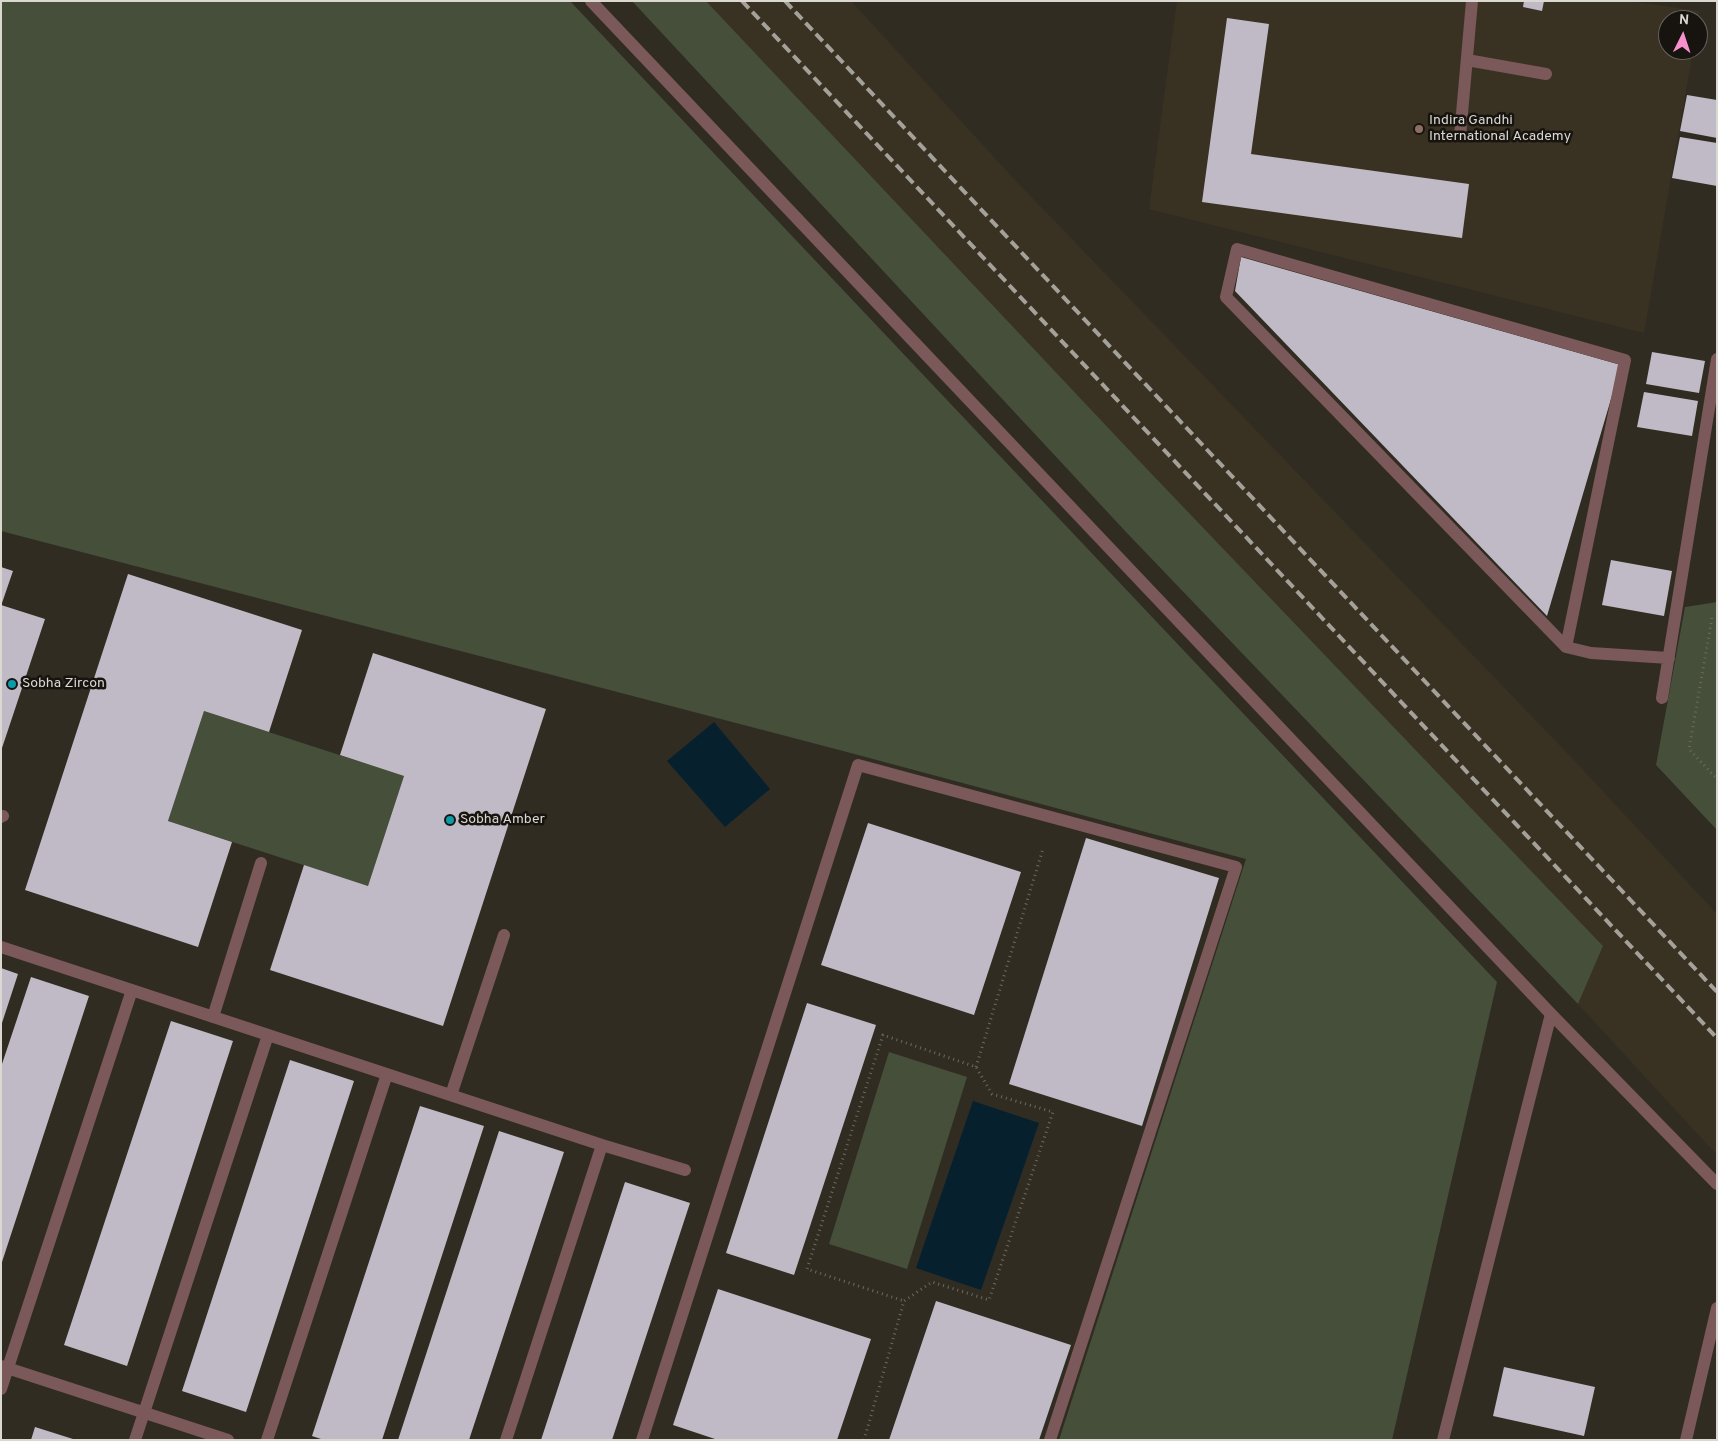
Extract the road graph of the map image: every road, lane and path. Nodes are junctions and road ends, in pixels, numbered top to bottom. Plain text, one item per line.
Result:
1 (591, 1) edge
2 (1472, 1) edge
3 (1467, 60) junction
4 (1546, 74) dead end
5 (1460, 136) dead end
6 (1717, 359) edge
7 (1717, 618) edge
8 (1566, 647) junction
9 (1669, 658) junction
10 (1662, 698) dead end
11 (1717, 779) edge
12 (1043, 849) dead end
13 (261, 863) dead end
14 (504, 935) dead end
15 (1, 947) edge
16 (132, 990) junction
17 (1551, 1014) junction
18 (213, 1017) junction
19 (268, 1035) junction
20 (976, 1067) junction
21 (387, 1074) junction
22 (450, 1095) junction
23 (602, 1145) junction
24 (685, 1170) dead end
25 (1717, 1184) edge
26 (904, 1301) junction
27 (1717, 1308) edge
28 (5, 1368) edge
29 (1, 1389) edge
30 (144, 1413) junction
31 (135, 1440) edge
32 (228, 1440) edge
33 (267, 1440) edge
34 (506, 1440) edge
35 (642, 1440) edge
36 (864, 1440) edge
37 (1050, 1440) edge
38 (1444, 1440) edge
39 (1686, 1440) edge

1 - 17 street
2 - 3 street
3 - 4 street
3 - 5 street
6 - 9 street
7 - 11 path
8 - 8 street
8 - 9 street
9 - 10 street
12 - 20 path
13 - 18 street
14 - 22 street
15 - 16 street
16 - 18 street
16 - 28 street
17 - 25 street
17 - 38 street
18 - 19 street
19 - 21 street
19 - 30 street
20 - 26 path
20 - 26 path
21 - 22 street
21 - 33 street
22 - 23 street
23 - 24 street
23 - 34 street
26 - 36 path
27 - 39 street
28 - 29 street
28 - 30 street
30 - 31 street
30 - 32 street
35 - 37 street

